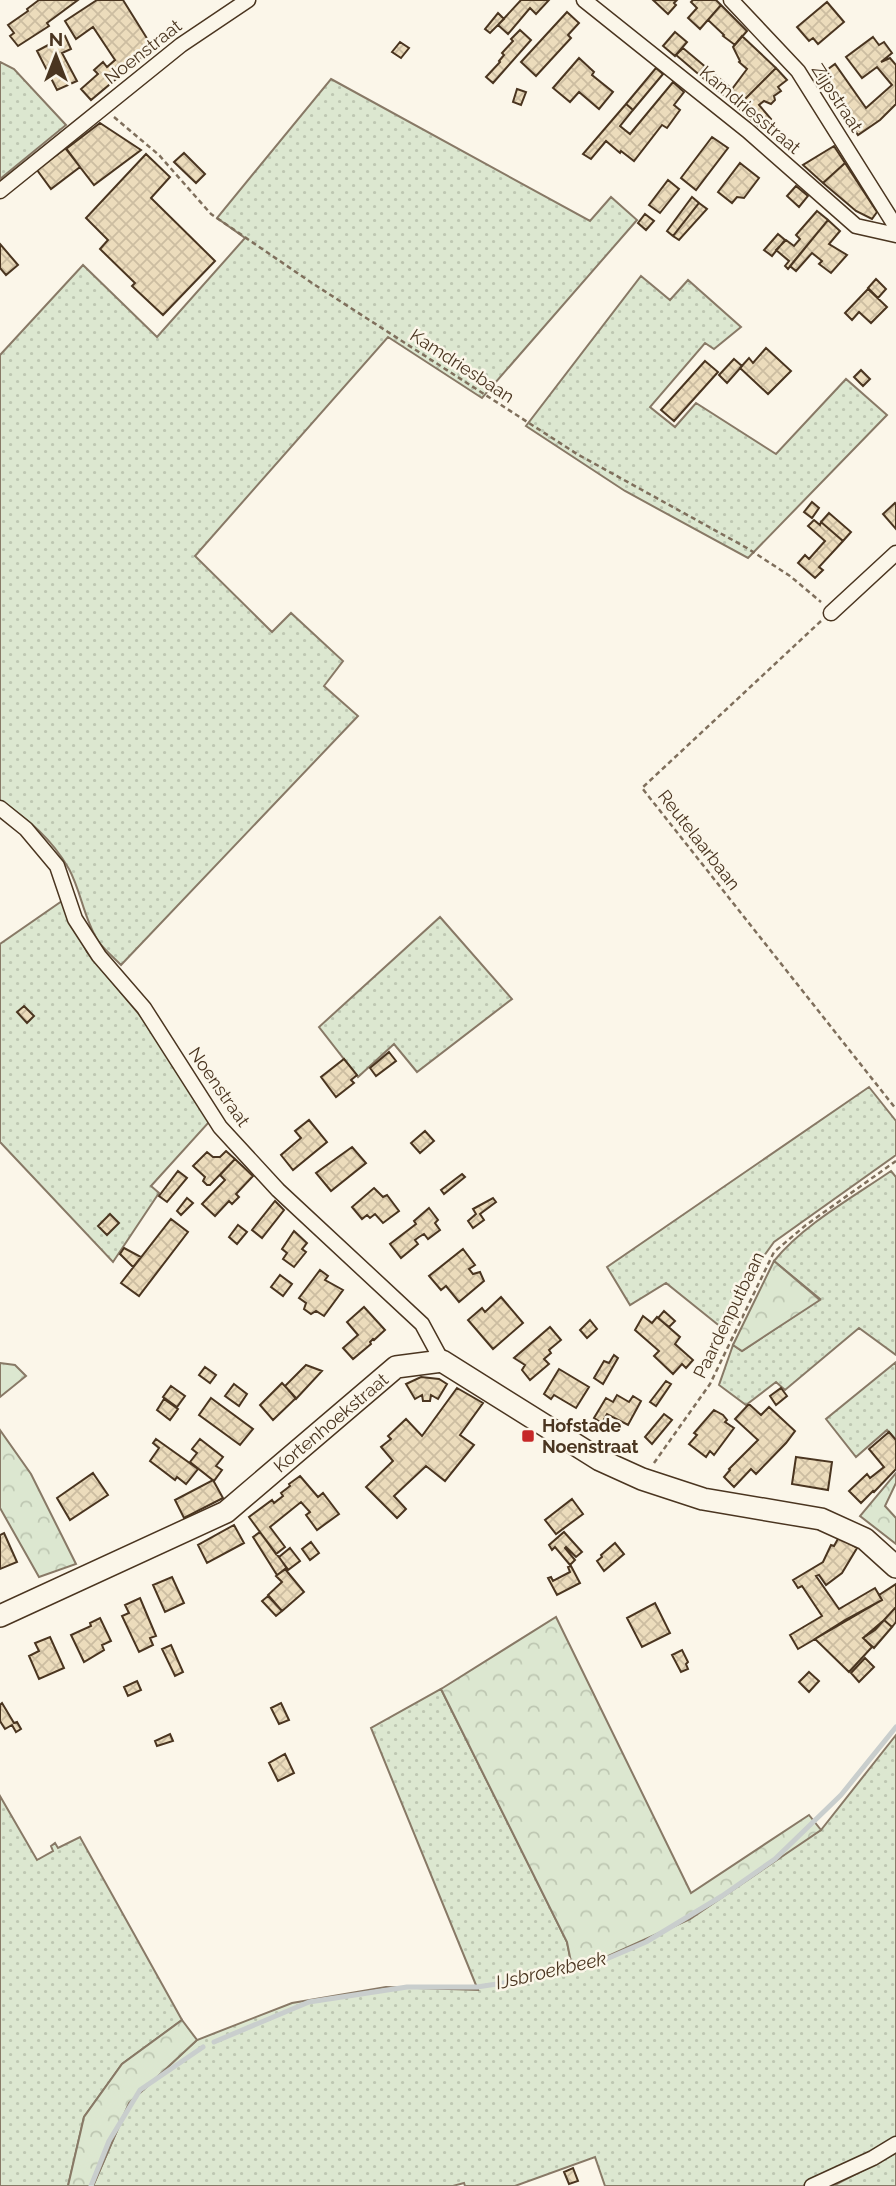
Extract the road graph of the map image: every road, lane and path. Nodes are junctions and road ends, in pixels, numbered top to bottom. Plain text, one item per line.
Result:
1 (248, 0) edge
2 (584, 0) edge
3 (731, 0) edge
4 (103, 108) junction
5 (0, 191) edge
6 (896, 227) edge
7 (896, 235) edge
8 (896, 553) edge
9 (831, 612) junction
10 (0, 808) edge
11 (896, 1109) edge
12 (896, 1161) edge
13 (442, 1361) junction
14 (642, 1479) junction
15 (896, 1567) edge
16 (0, 1616) edge
17 (896, 2144) edge
18 (812, 2186) edge

1 - 4 street, Noenstraat
2 - 7 street, Kamdriesstraat
3 - 6 street, Zijpstraat
4 - 5 street, Noenstraat
4 - 9 path, Kamdriesbaan
8 - 9 street
9 - 11 path, Reutelaarbaan
10 - 13 street, Noenstraat
12 - 14 path, Paardenputbaan
13 - 14 street
13 - 16 street, Kortenhoekstraat
14 - 15 street
17 - 18 street

